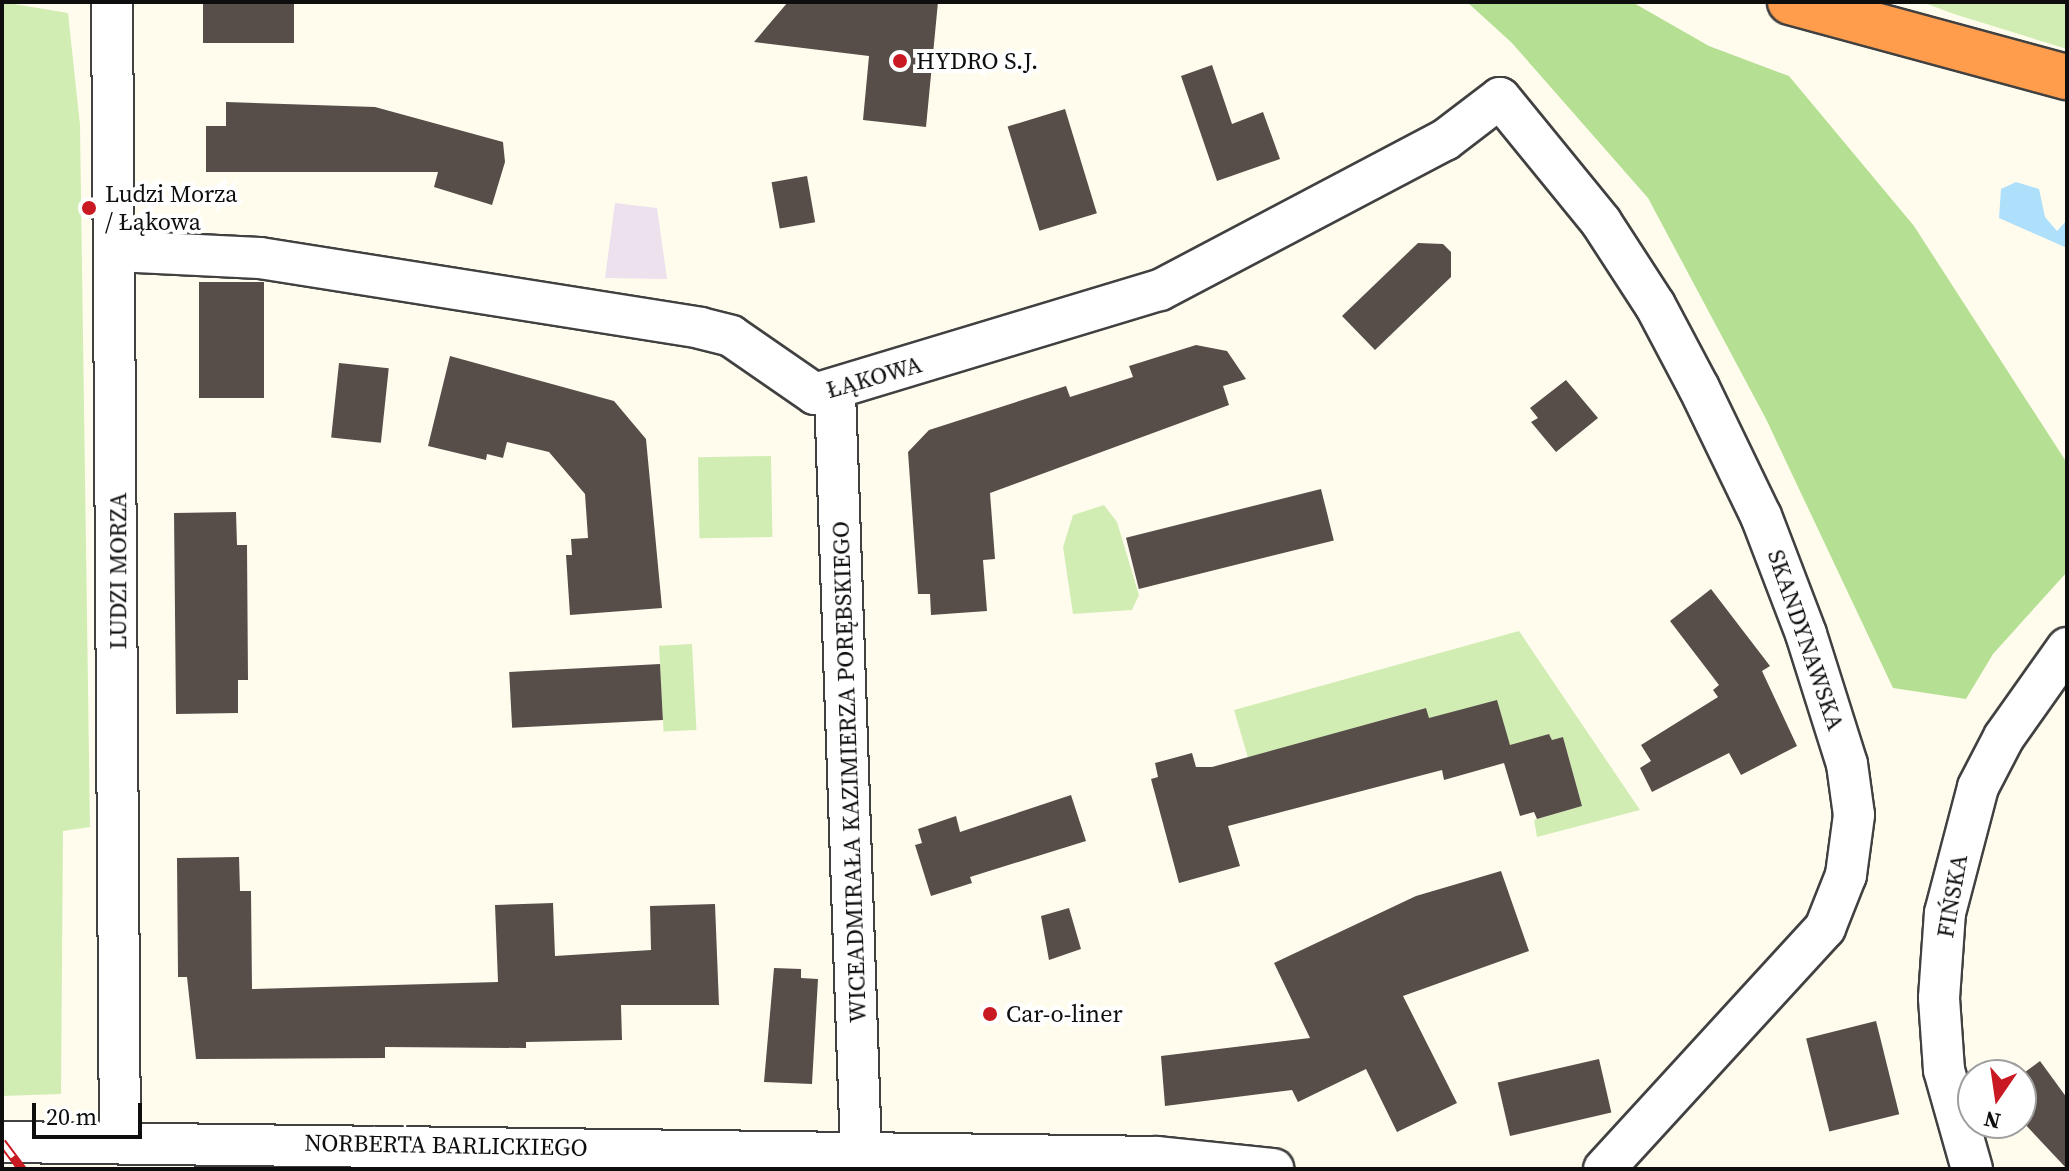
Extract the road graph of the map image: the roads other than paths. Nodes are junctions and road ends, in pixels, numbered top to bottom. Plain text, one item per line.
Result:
1 (112, 2) edge
2 (1790, 2) edge
3 (1865, 2) edge
4 (1955, 43) junction
5 (2067, 77) edge
6 (1500, 98) joint
7 (116, 251) junction
8 (835, 392) junction
9 (2067, 648) edge
10 (120, 1141) junction
11 (2, 1142) edge
12 (861, 1152) junction
13 (778, 1160) edge
14 (1273, 1169) edge
15 (1604, 1169) edge
16 (1972, 1169) edge

1 - 7 street, LUDZI MORZA
2 - 4 highway
3 - 4 highway
4 - 5 highway
6 - 8 street, ŁĄKOWA
6 - 15 street, SKANDYNAWSKA
7 - 8 street, ŁĄKOWA
7 - 10 street, LUDZI MORZA
8 - 12 street, WICEADMIRAŁA KAZIMIERZA PORĘBSKIEGO
9 - 16 street, FIŃSKA
10 - 11 street, NORBERTA BARLICKIEGO
10 - 13 street, NORBERTA BARLICKIEGO
12 - 13 street, NORBERTA BARLICKIEGO
12 - 14 street, NORBERTA BARLICKIEGO

